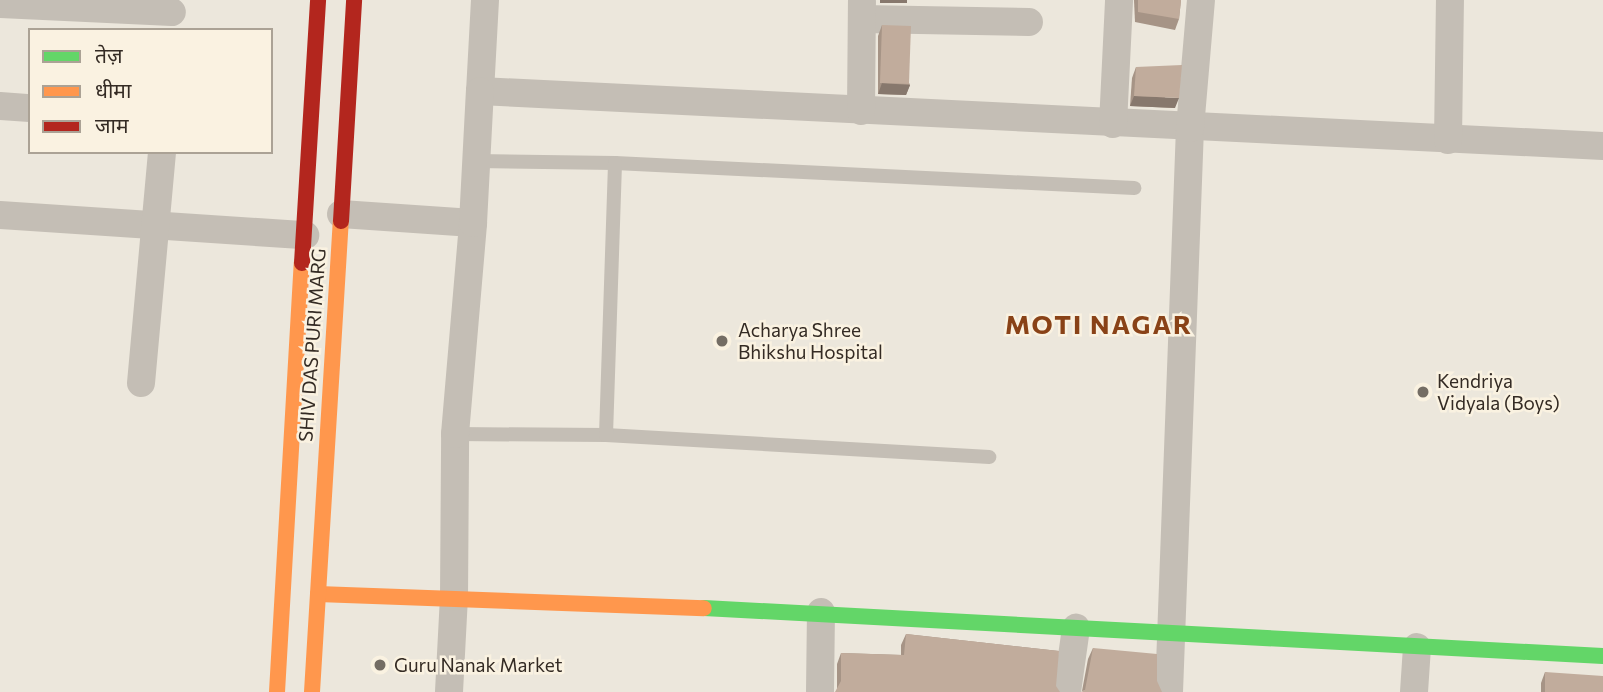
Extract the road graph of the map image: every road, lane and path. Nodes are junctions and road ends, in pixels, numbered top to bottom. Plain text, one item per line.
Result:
1 (318, 0) edge
2 (354, 0) edge
3 (485, 0) edge
4 (1119, 0) edge
5 (1201, 0) edge
6 (1450, 0) edge
7 (0, 4) edge
8 (862, 9) edge
9 (172, 14) edge
10 (1029, 22) dead end
11 (480, 91) junction
12 (0, 106) edge
13 (28, 108) edge
14 (861, 111) junction
15 (1113, 124) junction
16 (1190, 128) junction
17 (1448, 140) junction
18 (1603, 146) edge
19 (162, 154) edge
20 (476, 161) junction
21 (615, 163) junction
22 (1134, 188) dead end
23 (341, 214) junction
24 (0, 215) edge
25 (473, 223) junction
26 (157, 225) junction
27 (305, 235) junction
28 (141, 383) dead end
29 (455, 434) junction
30 (606, 435) junction
31 (989, 457) dead end
32 (318, 594) junction
33 (454, 597) junction
34 (821, 612) junction
35 (1076, 628) junction
36 (1172, 634) junction
37 (1417, 647) junction
38 (1603, 656) edge
39 (277, 692) edge
40 (312, 692) edge
41 (449, 692) edge
42 (820, 692) edge
43 (1067, 692) edge
44 (1168, 692) edge
45 (1414, 692) edge

1 - 27 main road, SHIV DAS PURI MARG
2 - 23 main road, SHIV DAS PURI MARG
3 - 11 street
4 - 15 street
5 - 16 street
6 - 17 street
7 - 9 street
8 - 10 street
8 - 14 street
11 - 14 street
11 - 20 street
12 - 13 street
14 - 15 street
15 - 16 street
16 - 17 street
16 - 36 street
17 - 18 street
19 - 26 street
20 - 21 lane
20 - 25 street
21 - 22 lane
21 - 30 lane
23 - 25 street
23 - 32 main road, SHIV DAS PURI MARG
24 - 26 street
25 - 29 street
26 - 27 street
26 - 28 street
27 - 39 main road, SHIV DAS PURI MARG
29 - 30 lane
29 - 33 street
30 - 31 lane
32 - 33 main road
32 - 40 main road, SHIV DAS PURI MARG
33 - 34 main road
33 - 41 street
34 - 35 main road
34 - 42 street
35 - 36 main road
35 - 43 street
36 - 37 main road
36 - 44 street
37 - 38 main road
37 - 45 street

